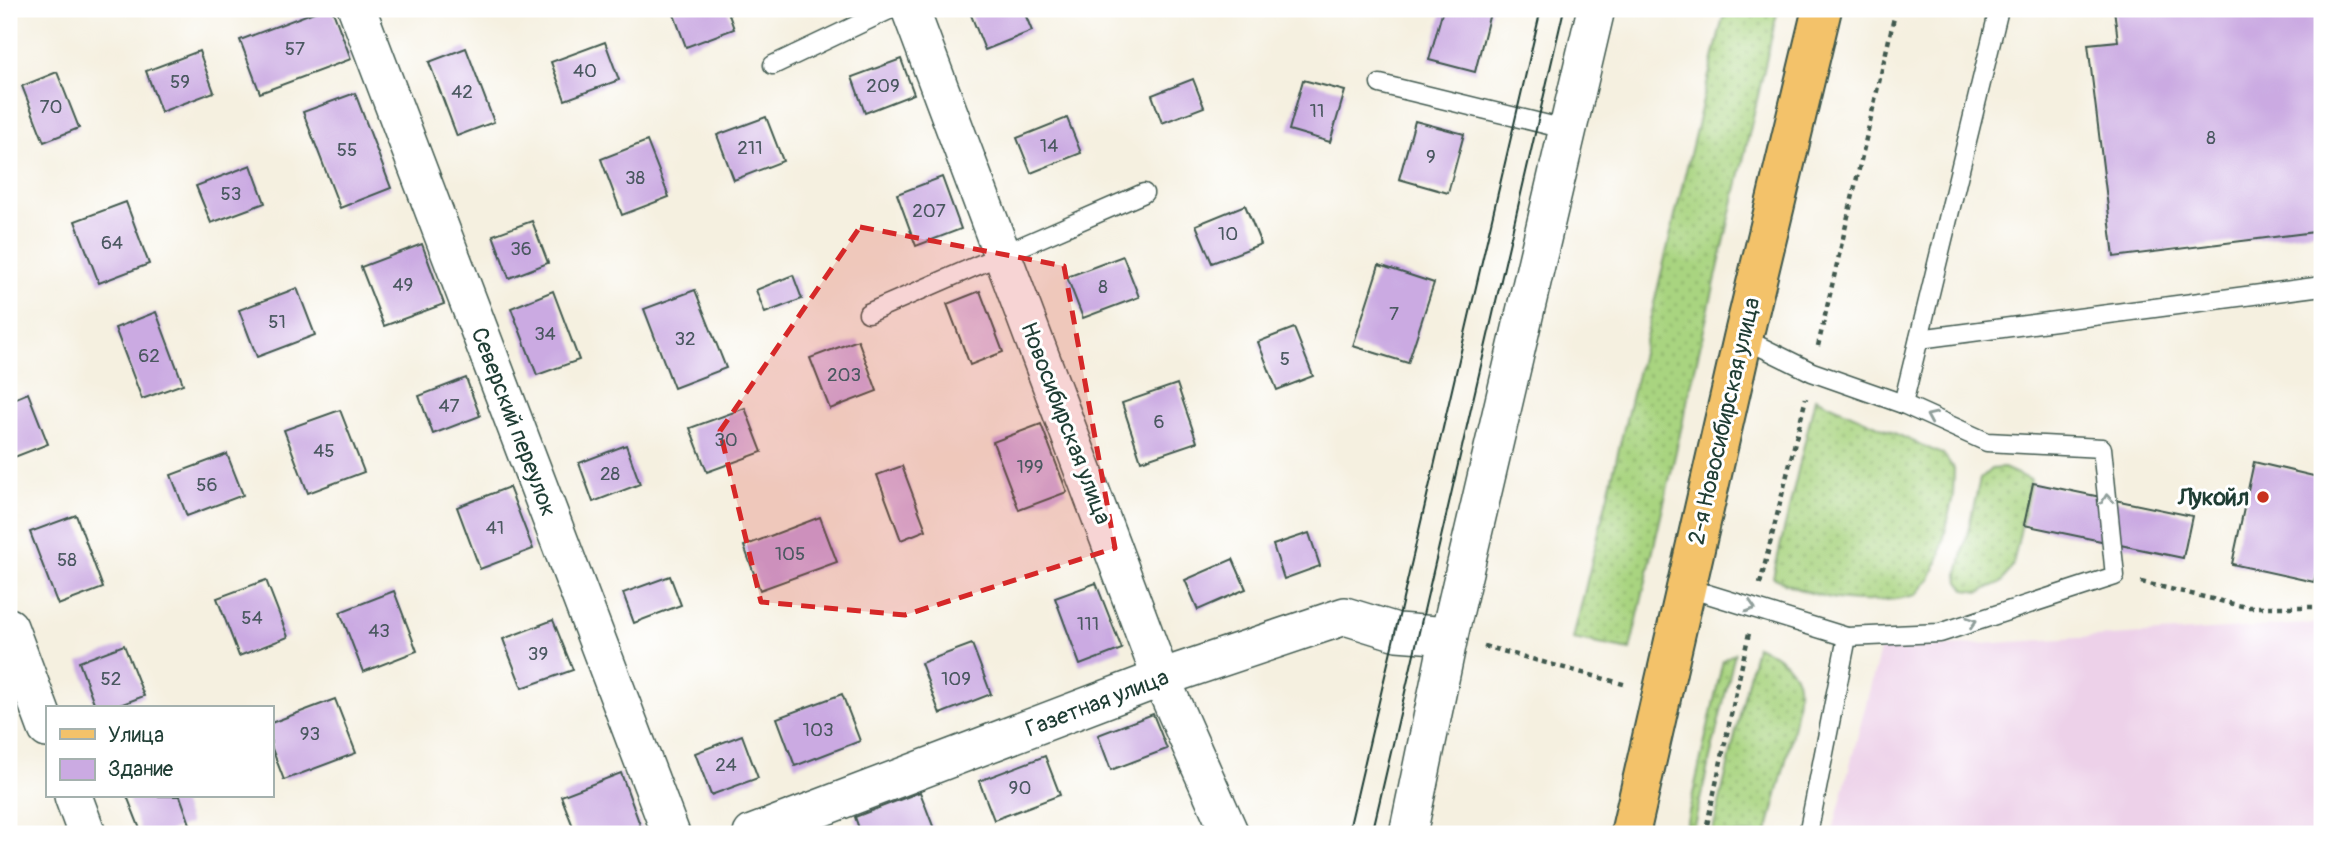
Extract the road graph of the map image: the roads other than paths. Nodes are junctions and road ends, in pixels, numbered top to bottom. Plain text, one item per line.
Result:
1 (357, 9) edge
2 (891, 9) edge
3 (910, 9) edge
4 (1596, 9) edge
5 (1822, 9) edge
6 (2000, 9) edge
7 (773, 65) dead end
8 (1380, 84) dead end
9 (1570, 130) junction
10 (1144, 193) dead end
11 (1002, 254) junction
12 (2322, 286) edge
13 (868, 313) dead end
14 (1742, 338) junction
15 (1919, 339) junction
16 (1903, 404) junction
17 (1685, 587) junction
18 (9, 627) edge
19 (1449, 636) junction
20 (1847, 636) junction
21 (1161, 678) junction
22 (46, 726) edge
23 (73, 798) edge
24 (87, 834) edge
25 (671, 834) edge
26 (752, 834) edge
27 (1230, 834) edge
28 (1408, 834) edge
29 (1630, 834) edge
30 (1808, 834) edge

1 - 25 street, Северский переулок
2 - 7 lane
3 - 11 street, Новосибирская улица
4 - 9 street
5 - 14 main road, 2-я Новосибирская улица
6 - 15 lane
8 - 9 lane
9 - 19 street
10 - 11 lane
11 - 13 lane
11 - 21 street, Новосибирская улица
12 - 15 lane
14 - 16 lane
14 - 17 main road, 2-я Новосибирская улица
15 - 16 lane
20 -> 16 lane
17 -> 20 lane
17 - 29 main road, 2-я Новосибирская улица
18 - 22 street
19 - 21 street, Газетная улица
19 - 28 street
20 - 30 lane
21 - 26 street, Газетная улица
21 - 27 street, Новосибирская улица
23 - 24 street

